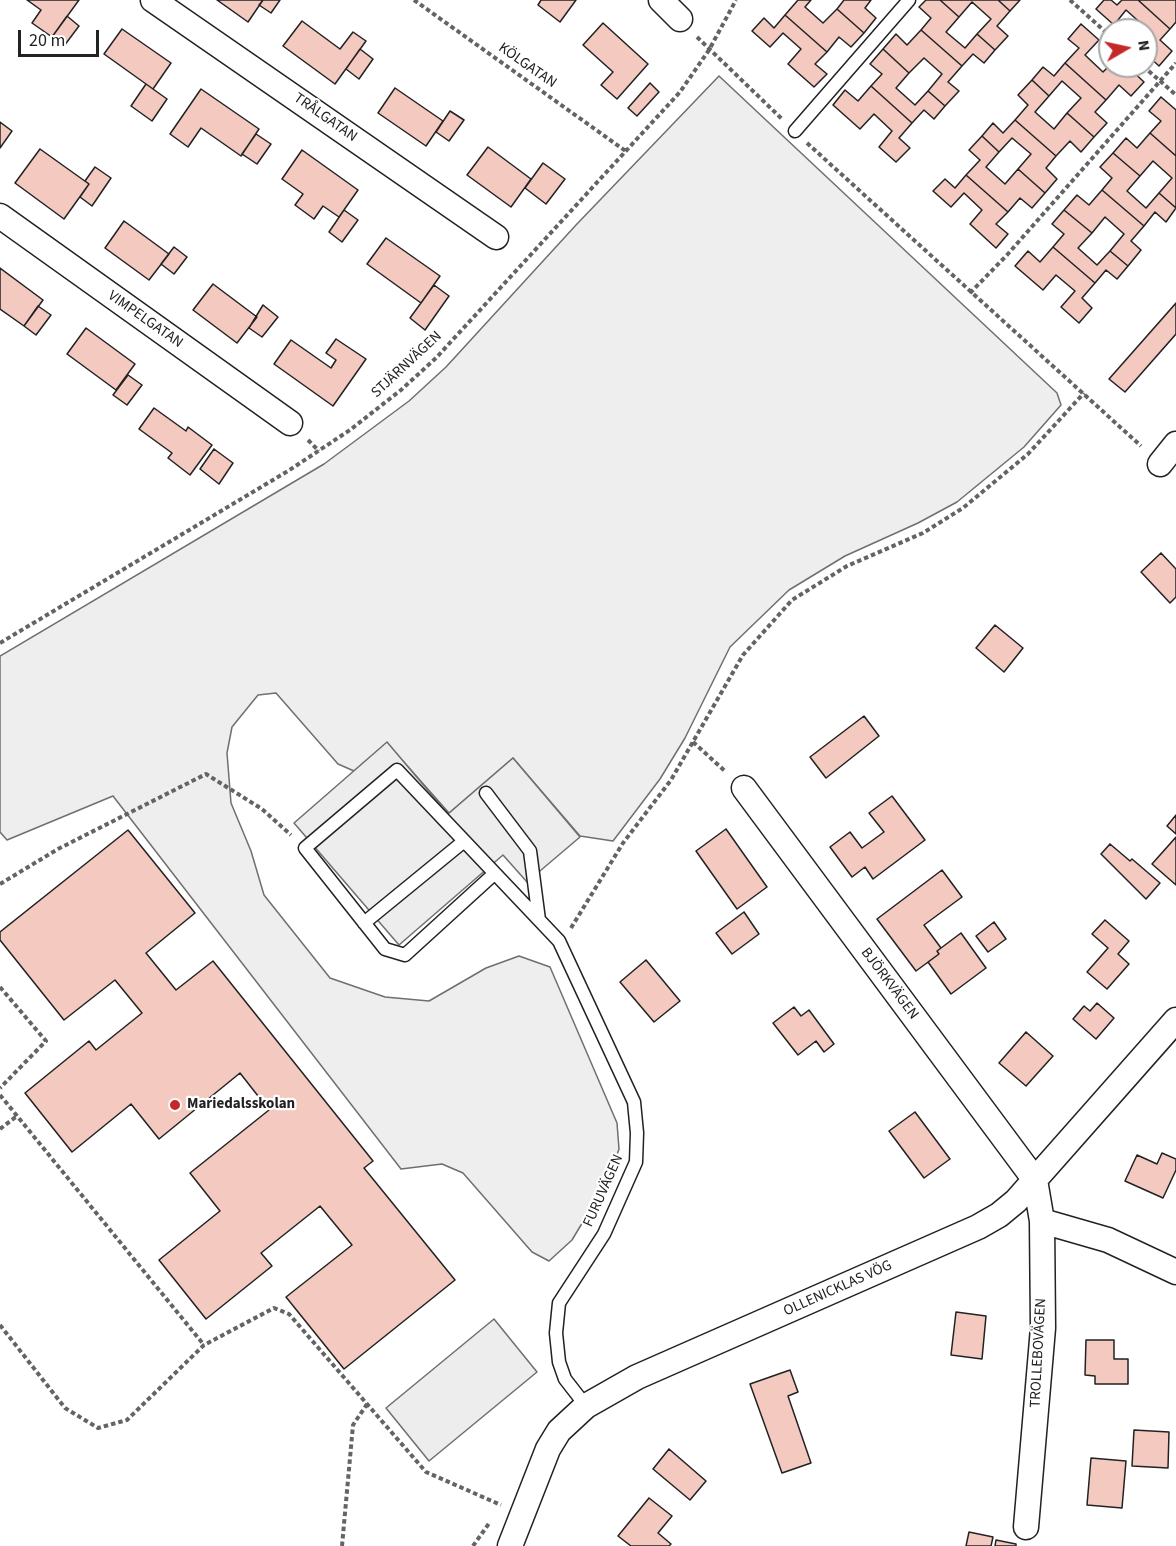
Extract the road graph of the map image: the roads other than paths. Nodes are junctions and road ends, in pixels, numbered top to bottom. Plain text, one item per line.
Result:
1 (153, 0) edge
2 (661, 0) edge
3 (909, 0) edge
4 (680, 19) road end
5 (795, 131) road end
6 (0, 216) edge
7 (496, 237) dead end
8 (290, 423) dead end
9 (1176, 444) edge
10 (1160, 464) road end
11 (744, 788) road end
12 (486, 793) dead end
13 (463, 842) junction
14 (494, 874) junction
15 (539, 920) junction
16 (364, 923) junction
17 (1176, 1020) edge
18 (1035, 1180) junction
19 (1042, 1221) junction
20 (1176, 1272) edge
21 (586, 1406) junction
22 (1026, 1527) dead end
23 (510, 1546) edge

1 - 7 street, TRÅLGATAN
2 - 4 street
3 - 5 lane
6 - 8 street, VIMPELGATAN
9 - 10 street
11 - 18 street, BJÖRKVÄGEN
12 - 15 lane
13 - 14 lane, FURUVÄGEN
13 - 16 lane
13 - 16 lane, FURUVÄGEN
14 - 15 lane, FURUVÄGEN
14 - 16 lane
15 - 21 lane, FURUVÄGEN
17 - 18 street, OLLENICKLAS VÖG
18 - 19 street, TROLLEBOVÄGEN
18 - 21 street, OLLENICKLAS VÖG
19 - 20 street
19 - 22 street, TROLLEBOVÄGEN
21 - 23 street, OLLENICKLAS VÖG

